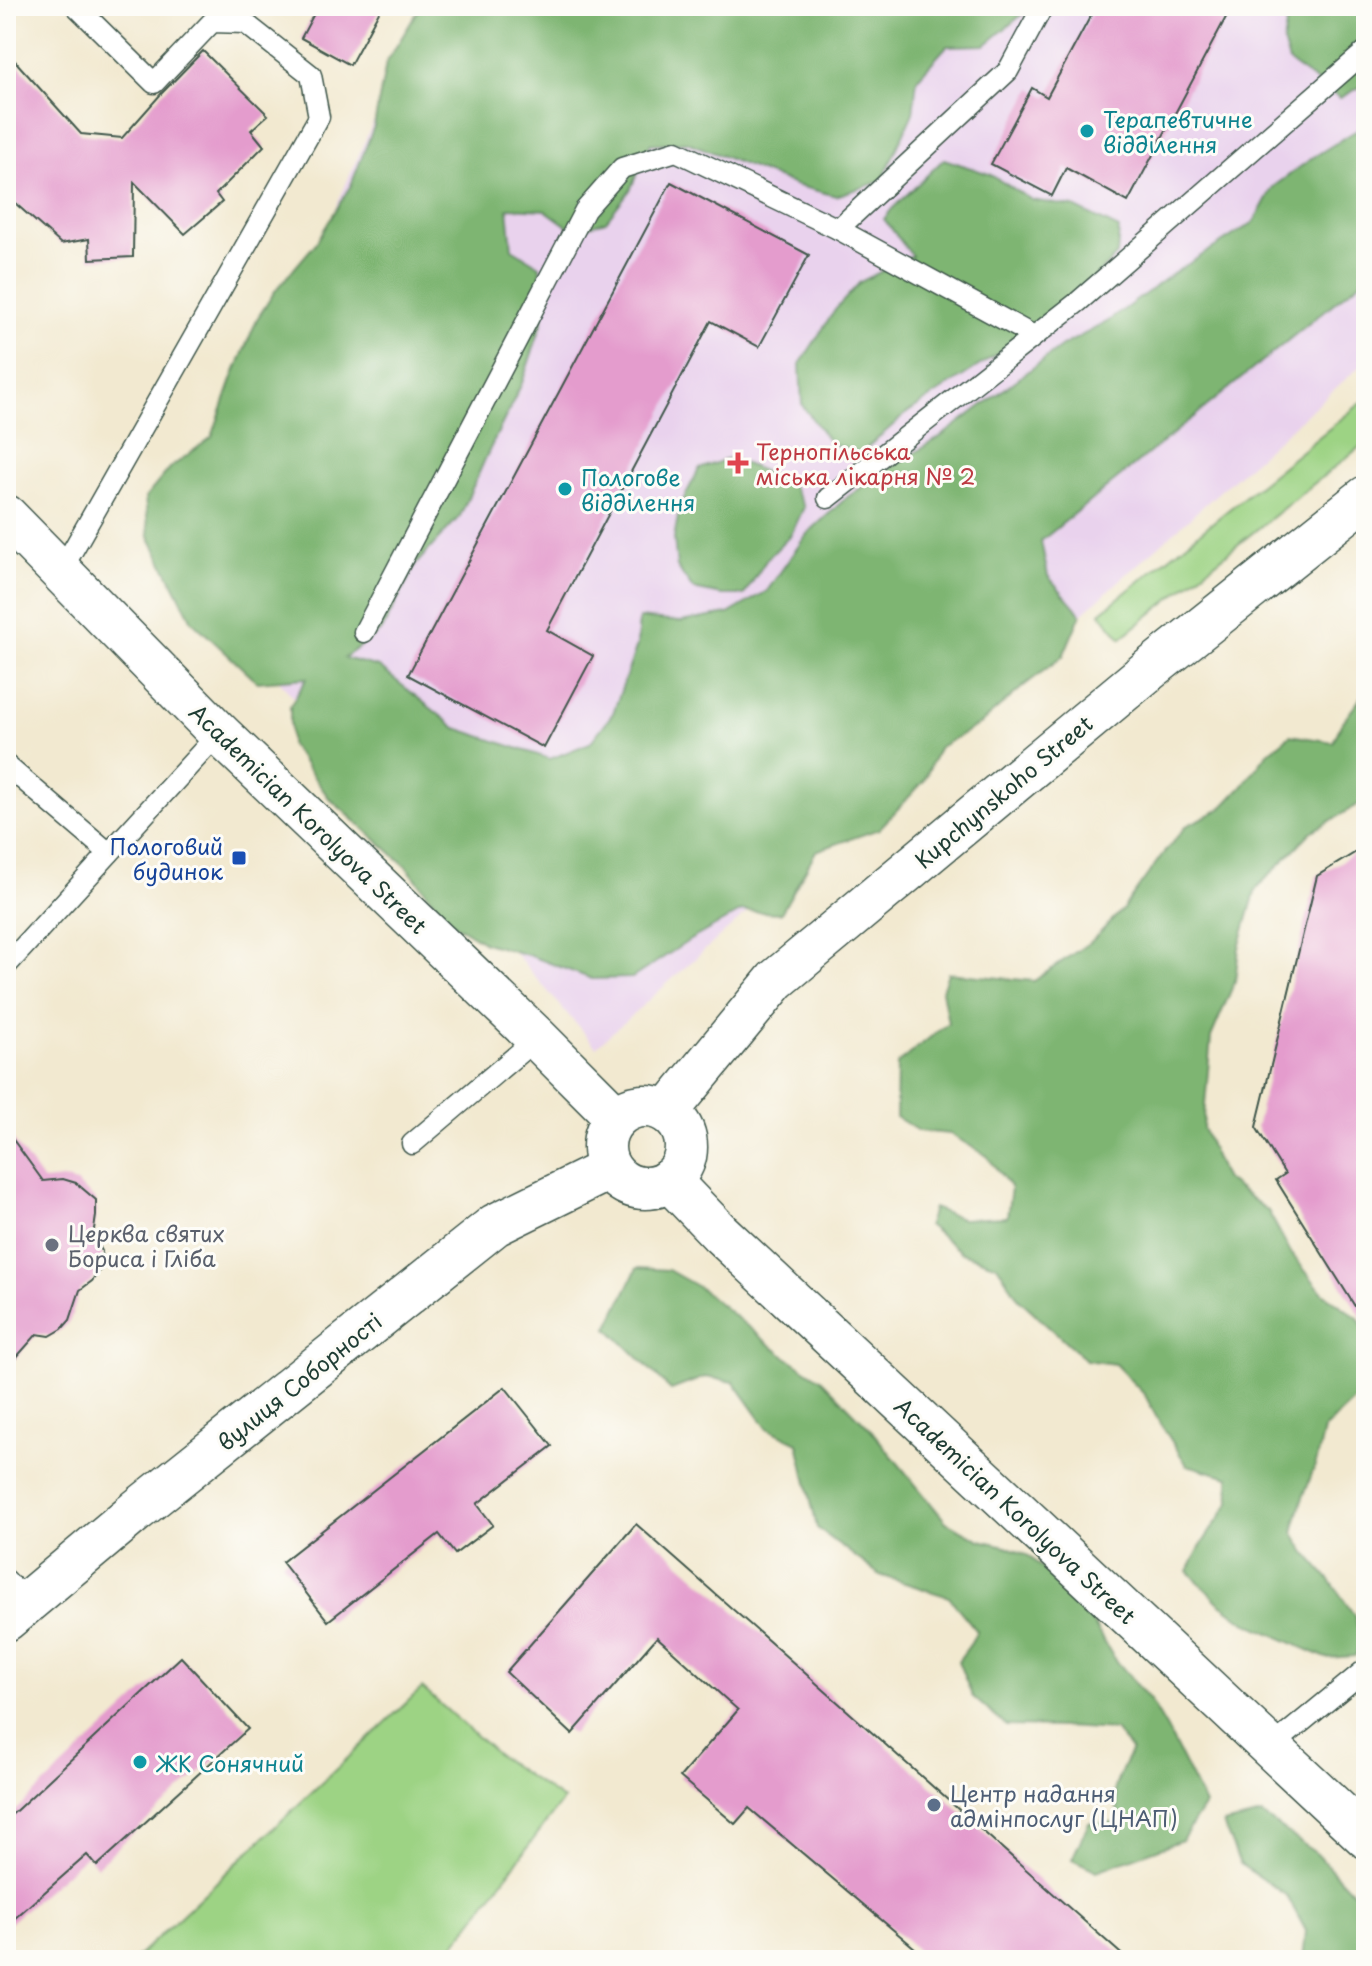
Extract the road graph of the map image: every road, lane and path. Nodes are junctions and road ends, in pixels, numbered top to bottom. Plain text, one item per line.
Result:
1 (76, 6) edge
2 (1043, 6) edge
3 (1366, 51) edge
4 (838, 229) junction
5 (1034, 336) junction
6 (1366, 497) edge
7 (828, 498) dead end
8 (6, 516) edge
9 (61, 571) junction
10 (364, 632) dead end
11 (219, 733) junction
12 (6, 765) edge
13 (109, 853) junction
14 (6, 966) edge
15 (537, 1038) junction
16 (667, 1112) junction
17 (616, 1117) junction
18 (412, 1144) dead end
19 (609, 1169) junction
20 (669, 1180) junction
21 (13, 1601) edge
22 (1366, 1669) edge
23 (1270, 1748) junction
24 (1366, 1837) edge

1 - 9 lane
2 - 4 lane
3 - 5 lane
4 - 5 lane
4 - 10 lane
5 - 7 lane
6 - 16 street, Kupchynskoho Street
8 - 9 street, Academician Korolyova Street
9 - 11 street, Academician Korolyova Street
11 - 13 lane
11 - 15 street, Academician Korolyova Street
12 - 13 lane
13 - 14 lane
15 - 17 street, Academician Korolyova Street
15 - 18 lane
16 - 17 street
16 - 20 street
17 - 19 street
19 - 20 street
19 - 21 street, вулиця Соборності
20 - 23 street, Academician Korolyova Street
22 - 23 lane
23 - 24 street, Academician Korolyova Street

